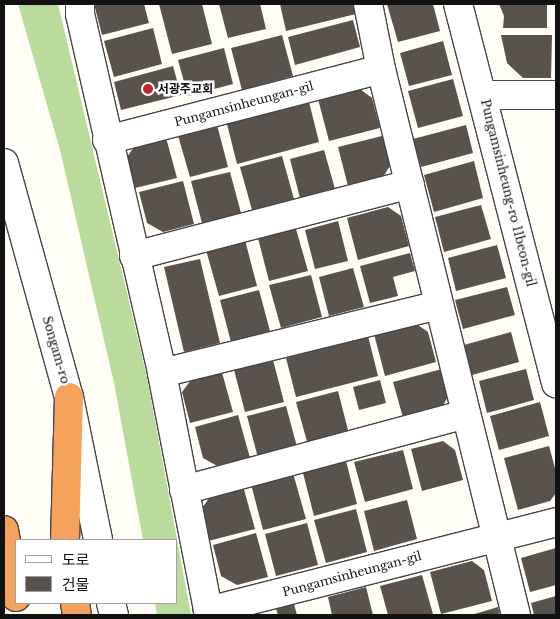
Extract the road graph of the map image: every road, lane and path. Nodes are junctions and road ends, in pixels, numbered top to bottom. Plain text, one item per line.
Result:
1 (80, 4) edge
2 (368, 4) edge
3 (458, 4) edge
4 (381, 69) junction
5 (483, 95) junction
6 (556, 95) edge
7 (107, 140) junction
8 (4, 163) edge
9 (410, 184) junction
10 (134, 256) junction
11 (439, 305) junction
12 (162, 373) junction
13 (556, 384) edge
14 (69, 397) junction
15 (466, 414) junction
16 (184, 490) junction
17 (556, 522) edge
18 (4, 530) edge
19 (496, 536) junction
20 (65, 539) edge
21 (98, 539) edge
22 (15, 591) edge
23 (208, 613) edge
24 (516, 615) edge

1 - 7 street, Pungamsinheungan-gil
2 - 4 street
3 - 5 street, Pungamsinheung-ro 11beon-gil
4 - 7 street, Pungamsinheungan-gil
4 - 9 street
5 - 6 street
5 - 13 street, Pungamsinheung-ro 11beon-gil
7 - 10 street, Pungamsinheungan-gil
8 - 14 street, Songam-ro
9 - 10 street
9 - 11 street
10 - 12 street, Pungamsinheungan-gil
11 - 12 street
11 - 15 street
12 - 16 street, Pungamsinheungan-gil
14 - 20 highway
14 - 21 street, Songam-ro
15 - 16 street
15 - 19 street
16 - 23 street, Pungamsinheungan-gil
17 - 19 street, Pungamsinheungan-gil
18 - 22 highway
19 - 23 street, Pungamsinheungan-gil
19 - 24 street

